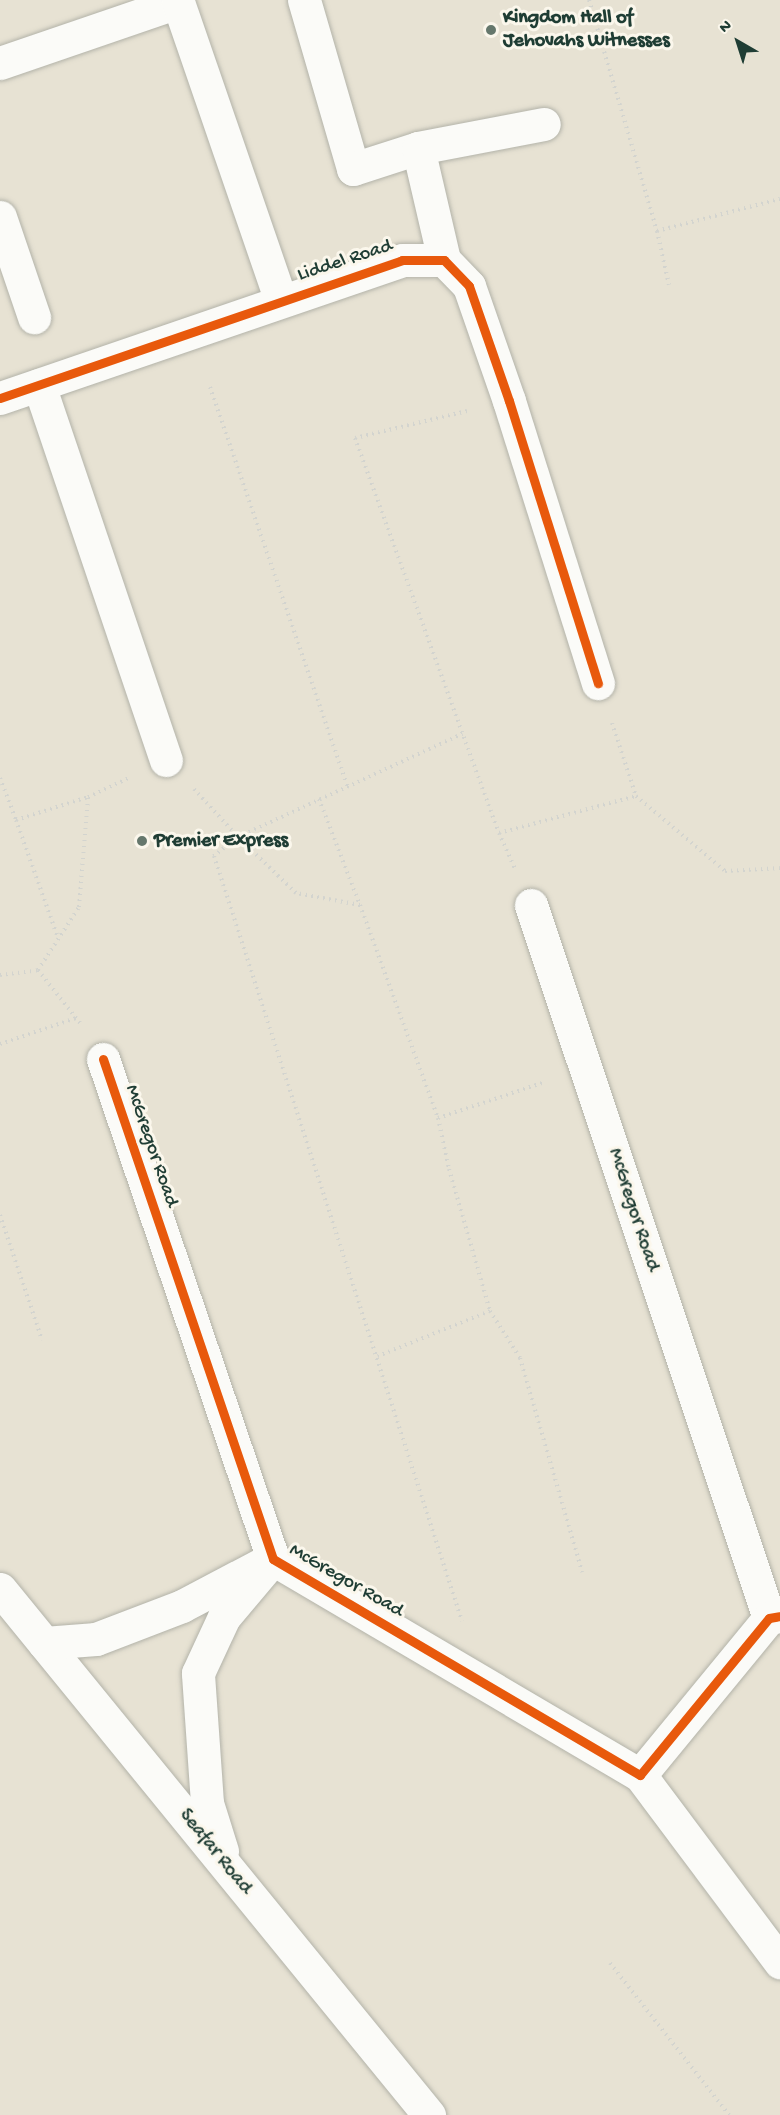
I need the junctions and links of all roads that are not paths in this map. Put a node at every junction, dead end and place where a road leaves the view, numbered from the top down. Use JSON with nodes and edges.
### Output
{"nodes":[{"id":1,"x":304,"y":0,"type":"edge"},
{"id":2,"x":0,"y":63,"type":"edge"},
{"id":3,"x":544,"y":124,"type":"dead end"},
{"id":4,"x":418,"y":148,"type":"junction"},
{"id":5,"x":0,"y":217,"type":"edge"},
{"id":6,"x":444,"y":260,"type":"junction"},
{"id":7,"x":281,"y":301,"type":"junction"},
{"id":8,"x":34,"y":317,"type":"dead end"},
{"id":9,"x":39,"y":384,"type":"junction"},
{"id":10,"x":0,"y":398,"type":"edge"},
{"id":11,"x":598,"y":684,"type":"road end"},
{"id":12,"x":166,"y":760,"type":"road end"},
{"id":13,"x":531,"y":905,"type":"road end"},
{"id":14,"x":103,"y":1059,"type":"road end"},
{"id":15,"x":273,"y":1559,"type":"junction"},
{"id":16,"x":0,"y":1589,"type":"edge"},
{"id":17,"x":775,"y":1617,"type":"edge"},
{"id":18,"x":44,"y":1643,"type":"junction"},
{"id":19,"x":640,"y":1775,"type":"junction"},
{"id":20,"x":227,"y":1867,"type":"junction"},
{"id":21,"x":780,"y":1962,"type":"edge"},
{"id":22,"x":429,"y":2115,"type":"edge"}],
"edges":[{"from":1,"to":4,"type":"street"},
{"from":2,"to":7,"type":"street","name":"Liddel Road"},
{"from":3,"to":4,"type":"street"},
{"from":4,"to":6,"type":"street"},
{"from":5,"to":8,"type":"street"},
{"from":6,"to":7,"type":"street","name":"Liddel Road"},
{"from":6,"to":11,"type":"street"},
{"from":7,"to":9,"type":"street","name":"Liddel Road"},
{"from":9,"to":10,"type":"street","name":"Liddel Road"},
{"from":9,"to":12,"type":"street"},
{"from":13,"to":17,"type":"street","name":"McGregor Road"},
{"from":14,"to":15,"type":"street","name":"McGregor Road"},
{"from":15,"to":18,"type":"street","name":"McGregor Road"},
{"from":15,"to":19,"type":"street","name":"McGregor Road"},
{"from":15,"to":20,"type":"street"},
{"from":16,"to":18,"type":"street","name":"Seafar Road"},
{"from":17,"to":19,"type":"street","name":"McGregor Road"},
{"from":18,"to":20,"type":"street","name":"Seafar Road"},
{"from":19,"to":21,"type":"street","name":"McGregor Road"},
{"from":20,"to":22,"type":"street","name":"Seafar Road"}]}
